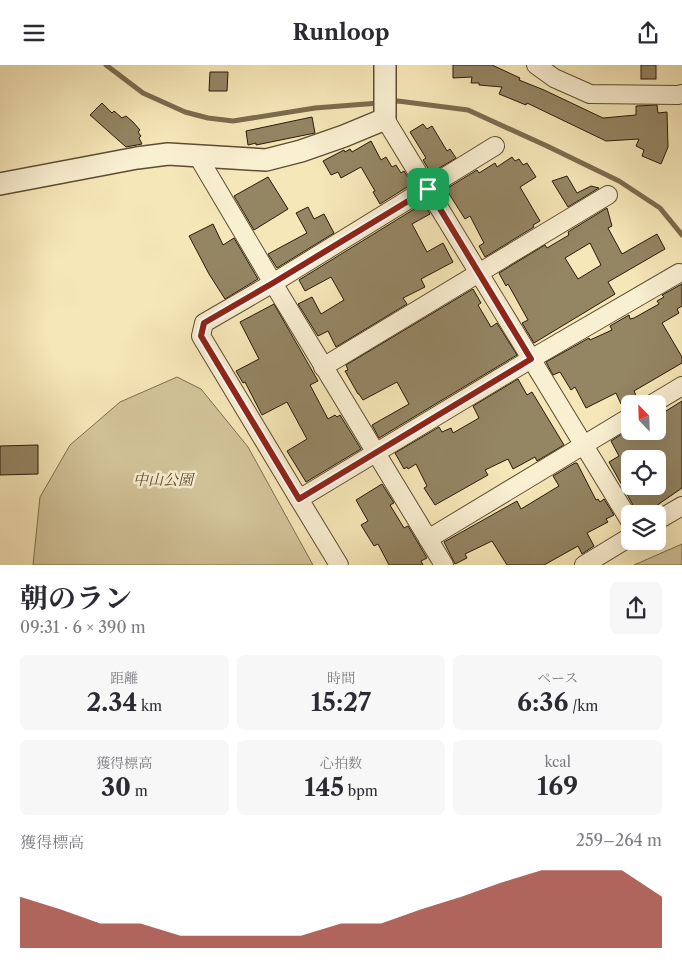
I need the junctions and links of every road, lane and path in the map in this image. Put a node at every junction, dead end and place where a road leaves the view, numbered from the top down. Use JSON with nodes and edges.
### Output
{"nodes":[{"id":1,"x":385,"y":65,"type":"edge"},
{"id":2,"x":536,"y":65,"type":"edge"},
{"id":3,"x":682,"y":94,"type":"edge"},
{"id":4,"x":385,"y":107,"type":"junction"},
{"id":5,"x":495,"y":146,"type":"dead end"},
{"id":6,"x":197,"y":155,"type":"junction"},
{"id":7,"x":0,"y":184,"type":"edge"},
{"id":8,"x":428,"y":189,"type":"junction"},
{"id":9,"x":608,"y":195,"type":"dead end"},
{"id":10,"x":678,"y":273,"type":"dead end"},
{"id":11,"x":479,"y":274,"type":"junction"},
{"id":12,"x":273,"y":283,"type":"junction"},
{"id":13,"x":531,"y":359,"type":"junction"},
{"id":14,"x":324,"y":367,"type":"junction"},
{"id":15,"x":682,"y":386,"type":"edge"},
{"id":16,"x":666,"y":396,"type":"edge"},
{"id":17,"x":621,"y":422,"type":"edge"},
{"id":18,"x":583,"y":444,"type":"junction"},
{"id":19,"x":376,"y":453,"type":"junction"},
{"id":20,"x":299,"y":499,"type":"junction"},
{"id":21,"x":621,"y":506,"type":"edge"},
{"id":22,"x":682,"y":506,"type":"edge"},
{"id":23,"x":666,"y":515,"type":"edge"},
{"id":24,"x":428,"y":539,"type":"junction"},
{"id":25,"x":621,"y":542,"type":"edge"},
{"id":26,"x":339,"y":565,"type":"edge"},
{"id":27,"x":444,"y":565,"type":"edge"},
{"id":28,"x":584,"y":565,"type":"edge"}],
"edges":[{"from":1,"to":4,"type":"street"},
{"from":2,"to":3,"type":"street"},
{"from":4,"to":6,"type":"street"},
{"from":4,"to":8,"type":"street"},
{"from":5,"to":8,"type":"street"},
{"from":6,"to":7,"type":"street"},
{"from":6,"to":12,"type":"street"},
{"from":8,"to":11,"type":"street"},
{"from":8,"to":12,"type":"street"},
{"from":9,"to":11,"type":"street"},
{"from":10,"to":13,"type":"street"},
{"from":11,"to":13,"type":"street"},
{"from":11,"to":14,"type":"street"},
{"from":12,"to":14,"type":"street"},
{"from":12,"to":20,"type":"street"},
{"from":13,"to":18,"type":"street"},
{"from":13,"to":19,"type":"street"},
{"from":14,"to":19,"type":"street"},
{"from":15,"to":16,"type":"street"},
{"from":17,"to":18,"type":"street"},
{"from":18,"to":21,"type":"street"},
{"from":18,"to":24,"type":"street"},
{"from":19,"to":20,"type":"street"},
{"from":19,"to":24,"type":"street"},
{"from":20,"to":26,"type":"street"},
{"from":22,"to":23,"type":"street"},
{"from":24,"to":27,"type":"street"},
{"from":25,"to":28,"type":"street"}]}
